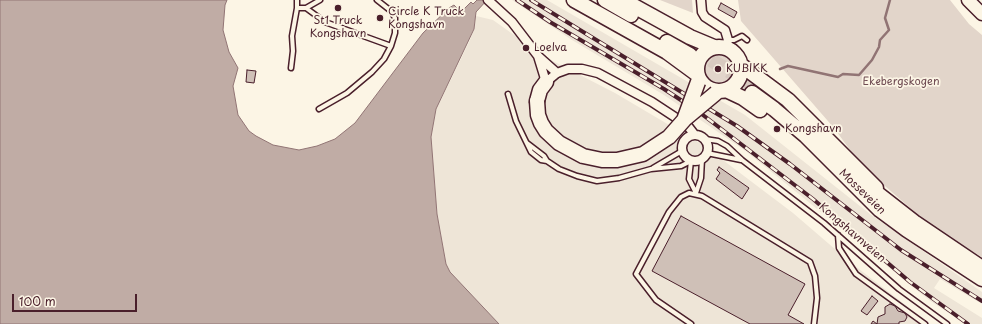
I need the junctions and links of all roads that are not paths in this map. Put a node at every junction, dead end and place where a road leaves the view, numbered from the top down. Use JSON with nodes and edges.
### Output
{"nodes":[{"id":1,"x":297,"y":0,"type":"edge"},
{"id":2,"x":320,"y":0,"type":"edge"},
{"id":3,"x":377,"y":0,"type":"edge"},
{"id":4,"x":488,"y":0,"type":"edge"},
{"id":5,"x":574,"y":0,"type":"edge"},
{"id":6,"x":592,"y":0,"type":"edge"},
{"id":7,"x":605,"y":0,"type":"edge"},
{"id":8,"x":623,"y":0,"type":"edge"},
{"id":9,"x":701,"y":0,"type":"edge"},
{"id":10,"x":968,"y":0,"type":"edge"},
{"id":11,"x":297,"y":8,"type":"junction"},
{"id":12,"x":306,"y":8,"type":"junction"},
{"id":13,"x":982,"y":14,"type":"edge"},
{"id":14,"x":747,"y":40,"type":"dead end"},
{"id":15,"x":722,"y":45,"type":"junction"},
{"id":16,"x":391,"y":46,"type":"junction"},
{"id":17,"x":538,"y":56,"type":"junction"},
{"id":18,"x":741,"y":65,"type":"junction"},
{"id":19,"x":291,"y":68,"type":"dead end"},
{"id":20,"x":551,"y":77,"type":"junction"},
{"id":21,"x":698,"y":78,"type":"junction"},
{"id":22,"x":753,"y":90,"type":"tunnel mouth"},
{"id":23,"x":720,"y":91,"type":"junction"},
{"id":24,"x":508,"y":94,"type":"dead end"},
{"id":25,"x":320,"y":109,"type":"dead end"},
{"id":26,"x":669,"y":114,"type":"junction"},
{"id":27,"x":684,"y":120,"type":"junction"},
{"id":28,"x":694,"y":134,"type":"junction"},
{"id":29,"x":705,"y":139,"type":"junction"},
{"id":30,"x":684,"y":140,"type":"junction"},
{"id":31,"x":682,"y":151,"type":"junction"},
{"id":32,"x":705,"y":156,"type":"junction"},
{"id":33,"x":742,"y":160,"type":"junction"},
{"id":34,"x":691,"y":161,"type":"junction"},
{"id":35,"x":651,"y":169,"type":"junction"},
{"id":36,"x":696,"y":194,"type":"junction"},
{"id":37,"x":883,"y":205,"type":"junction"},
{"id":38,"x":838,"y":235,"type":"junction"},
{"id":39,"x":982,"y":268,"type":"edge"},
{"id":40,"x":982,"y":279,"type":"edge"},
{"id":41,"x":691,"y":324,"type":"edge"},
{"id":42,"x":814,"y":324,"type":"edge"},
{"id":43,"x":925,"y":324,"type":"edge"},
{"id":44,"x":947,"y":324,"type":"edge"}],
"edges":[{"from":1,"to":11,"type":"lane"},
{"from":2,"to":12,"type":"lane"},
{"from":3,"to":16,"type":"lane"},
{"from":4,"to":17,"type":"street"},
{"from":5,"to":21,"type":"highway"},
{"from":6,"to":7,"type":"highway"},
{"from":8,"to":15,"type":"highway"},
{"from":9,"to":15,"type":"street"},
{"from":10,"to":13,"type":"main road"},
{"from":11,"to":12,"type":"lane"},
{"from":11,"to":19,"type":"lane"},
{"from":12,"to":16,"type":"lane"},
{"from":14,"to":15,"type":"lane"},
{"from":15,"to":18,"type":"highway"},
{"from":15,"to":21,"type":"highway"},
{"from":16,"to":25,"type":"lane"},
{"from":17,"to":20,"type":"street"},
{"from":17,"to":20,"type":"street"},
{"from":18,"to":23,"type":"highway"},
{"from":18,"to":37,"type":"highway"},
{"from":20,"to":26,"type":"street"},
{"from":20,"to":27,"type":"highway","bridge":true},
{"from":21,"to":23,"type":"highway"},
{"from":21,"to":27,"type":"highway","bridge":true},
{"from":22,"to":37,"type":"highway","name":"Mosseveien"},
{"from":23,"to":27,"type":"highway","bridge":true},
{"from":23,"to":37,"type":"highway"},
{"from":24,"to":35,"type":"lane"},
{"from":26,"to":28,"type":"street"},
{"from":26,"to":30,"type":"street"},
{"from":28,"to":29,"type":"street"},
{"from":28,"to":30,"type":"street"},
{"from":29,"to":32,"type":"street"},
{"from":29,"to":33,"type":"lane","name":"Kongshavnveien"},
{"from":30,"to":31,"type":"street"},
{"from":31,"to":34,"type":"street"},
{"from":31,"to":35,"type":"lane"},
{"from":32,"to":33,"type":"lane","name":"Kongshavnveien"},
{"from":32,"to":34,"type":"street"},
{"from":32,"to":36,"type":"lane"},
{"from":33,"to":38,"type":"lane","name":"Kongshavnveien"},
{"from":34,"to":35,"type":"lane"},
{"from":34,"to":36,"type":"lane"},
{"from":36,"to":41,"type":"lane"},
{"from":36,"to":42,"type":"lane"},
{"from":37,"to":39,"type":"highway","name":"Mosseveien"},
{"from":37,"to":40,"type":"highway","name":"Mosseveien"},
{"from":38,"to":43,"type":"lane"},
{"from":38,"to":44,"type":"lane","name":"Kongshavnveien"}]}
